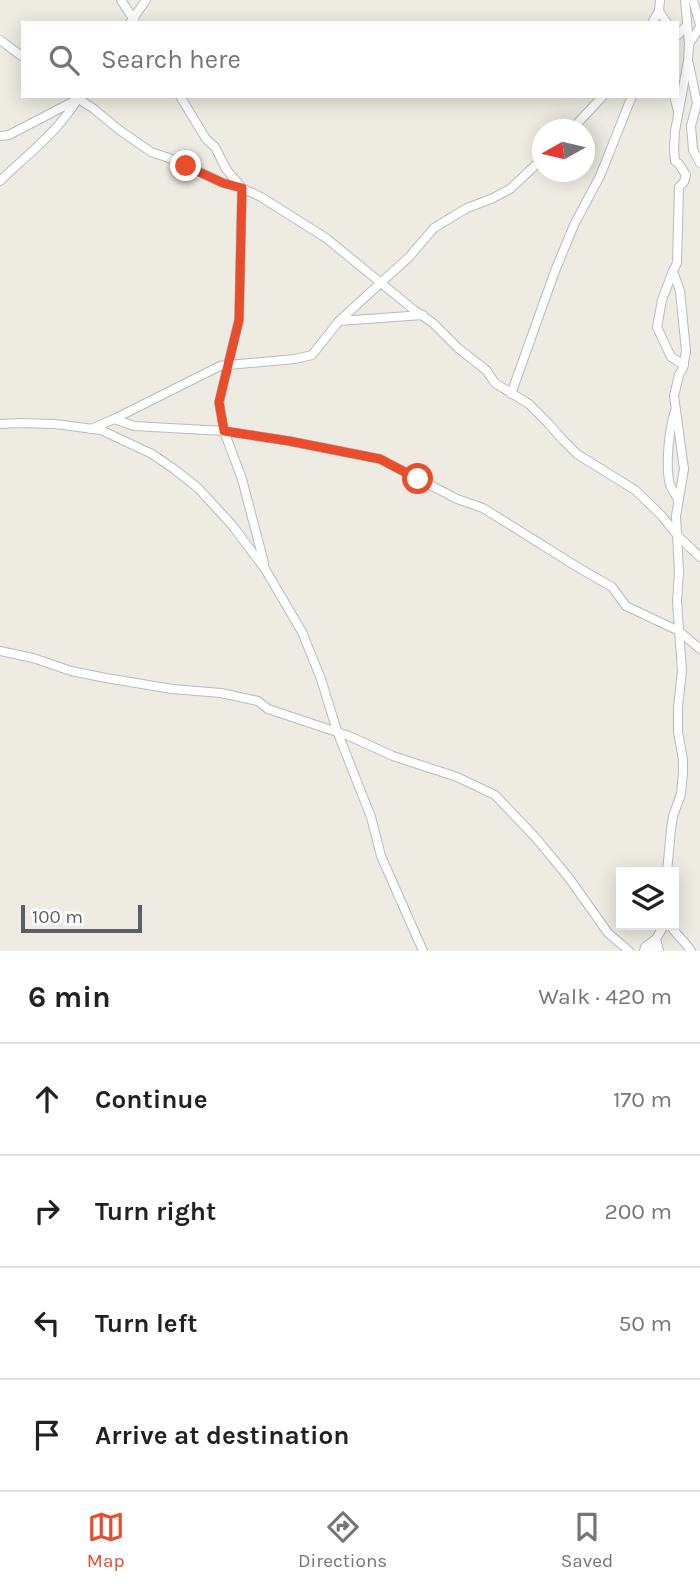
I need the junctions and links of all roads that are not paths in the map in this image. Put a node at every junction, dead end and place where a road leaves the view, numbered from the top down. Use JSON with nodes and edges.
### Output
{"nodes":[{"id":1,"x":121,"y":0,"type":"edge"},
{"id":2,"x":146,"y":0,"type":"edge"},
{"id":3,"x":662,"y":0,"type":"edge"},
{"id":4,"x":685,"y":0,"type":"edge"},
{"id":5,"x":693,"y":0,"type":"edge"},
{"id":6,"x":659,"y":11,"type":"junction"},
{"id":7,"x":133,"y":21,"type":"edge"},
{"id":8,"x":655,"y":21,"type":"edge"},
{"id":9,"x":666,"y":21,"type":"edge"},
{"id":10,"x":687,"y":26,"type":"junction"},
{"id":11,"x":700,"y":26,"type":"edge"},
{"id":12,"x":679,"y":34,"type":"edge"},
{"id":13,"x":0,"y":40,"type":"edge"},
{"id":14,"x":689,"y":44,"type":"junction"},
{"id":15,"x":21,"y":56,"type":"edge"},
{"id":16,"x":688,"y":61,"type":"junction"},
{"id":17,"x":75,"y":98,"type":"edge"},
{"id":18,"x":76,"y":98,"type":"edge"},
{"id":19,"x":78,"y":98,"type":"edge"},
{"id":20,"x":181,"y":98,"type":"edge"},
{"id":21,"x":601,"y":98,"type":"edge"},
{"id":22,"x":631,"y":98,"type":"edge"},
{"id":23,"x":674,"y":98,"type":"edge"},
{"id":24,"x":699,"y":104,"type":"edge"},
{"id":25,"x":678,"y":114,"type":"junction"},
{"id":26,"x":581,"y":119,"type":"edge"},
{"id":27,"x":0,"y":136,"type":"edge"},
{"id":28,"x":700,"y":163,"type":"edge"},
{"id":29,"x":532,"y":168,"type":"edge"},
{"id":30,"x":0,"y":181,"type":"edge"},
{"id":31,"x":242,"y":188,"type":"junction"},
{"id":32,"x":673,"y":271,"type":"junction"},
{"id":33,"x":381,"y":282,"type":"junction"},
{"id":34,"x":423,"y":315,"type":"junction"},
{"id":35,"x":339,"y":321,"type":"junction"},
{"id":36,"x":228,"y":365,"type":"junction"},
{"id":37,"x":684,"y":365,"type":"junction"},
{"id":38,"x":511,"y":394,"type":"junction"},
{"id":39,"x":677,"y":408,"type":"junction"},
{"id":40,"x":0,"y":418,"type":"edge"},
{"id":41,"x":114,"y":419,"type":"junction"},
{"id":42,"x":5,"y":424,"type":"edge"},
{"id":43,"x":90,"y":429,"type":"junction"},
{"id":44,"x":224,"y":431,"type":"junction"},
{"id":45,"x":678,"y":500,"type":"junction"},
{"id":46,"x":678,"y":536,"type":"junction"},
{"id":47,"x":700,"y":557,"type":"edge"},
{"id":48,"x":265,"y":569,"type":"junction"},
{"id":49,"x":680,"y":631,"type":"junction"},
{"id":50,"x":700,"y":649,"type":"edge"},
{"id":51,"x":0,"y":651,"type":"edge"},
{"id":52,"x":337,"y":731,"type":"junction"},
{"id":53,"x":668,"y":867,"type":"edge"},
{"id":54,"x":661,"y":930,"type":"edge"},
{"id":55,"x":673,"y":930,"type":"edge"},
{"id":56,"x":656,"y":939,"type":"junction"},
{"id":57,"x":423,"y":951,"type":"edge"},
{"id":58,"x":629,"y":951,"type":"edge"},
{"id":59,"x":644,"y":951,"type":"edge"},
{"id":60,"x":651,"y":951,"type":"edge"},
{"id":61,"x":659,"y":951,"type":"edge"},
{"id":62,"x":691,"y":951,"type":"edge"}],
"edges":[{"from":1,"to":7,"type":"street"},
{"from":2,"to":7,"type":"street"},
{"from":3,"to":6,"type":"street"},
{"from":4,"to":10,"type":"street"},
{"from":5,"to":11,"type":"street"},
{"from":6,"to":8,"type":"street"},
{"from":6,"to":9,"type":"street"},
{"from":10,"to":12,"type":"street"},
{"from":10,"to":14,"type":"street"},
{"from":11,"to":14,"type":"street"},
{"from":13,"to":15,"type":"street"},
{"from":14,"to":16,"type":"street"},
{"from":16,"to":24,"type":"street"},
{"from":16,"to":25,"type":"street"},
{"from":17,"to":27,"type":"street"},
{"from":18,"to":30,"type":"street"},
{"from":19,"to":31,"type":"street"},
{"from":20,"to":31,"type":"street"},
{"from":21,"to":26,"type":"street"},
{"from":22,"to":38,"type":"street"},
{"from":23,"to":25,"type":"street"},
{"from":24,"to":28,"type":"street"},
{"from":25,"to":32,"type":"street"},
{"from":29,"to":33,"type":"street"},
{"from":31,"to":33,"type":"street"},
{"from":31,"to":36,"type":"street"},
{"from":32,"to":37,"type":"street"},
{"from":32,"to":37,"type":"street"},
{"from":33,"to":34,"type":"street"},
{"from":33,"to":35,"type":"street"},
{"from":34,"to":35,"type":"street"},
{"from":34,"to":38,"type":"street"},
{"from":35,"to":36,"type":"street"},
{"from":36,"to":41,"type":"street"},
{"from":36,"to":44,"type":"street"},
{"from":37,"to":39,"type":"street"},
{"from":38,"to":46,"type":"street"},
{"from":39,"to":45,"type":"street"},
{"from":39,"to":45,"type":"street"},
{"from":40,"to":42,"type":"street"},
{"from":41,"to":43,"type":"street"},
{"from":41,"to":44,"type":"street"},
{"from":42,"to":43,"type":"street"},
{"from":43,"to":48,"type":"street"},
{"from":44,"to":48,"type":"street"},
{"from":44,"to":49,"type":"street"},
{"from":45,"to":46,"type":"street"},
{"from":46,"to":47,"type":"street"},
{"from":46,"to":49,"type":"street"},
{"from":48,"to":52,"type":"street"},
{"from":49,"to":50,"type":"street"},
{"from":49,"to":53,"type":"street"},
{"from":51,"to":52,"type":"street"},
{"from":52,"to":57,"type":"street"},
{"from":52,"to":58,"type":"street"},
{"from":54,"to":56,"type":"street"},
{"from":55,"to":62,"type":"street"},
{"from":56,"to":59,"type":"street"},
{"from":56,"to":60,"type":"street"},
{"from":56,"to":61,"type":"street"}]}
